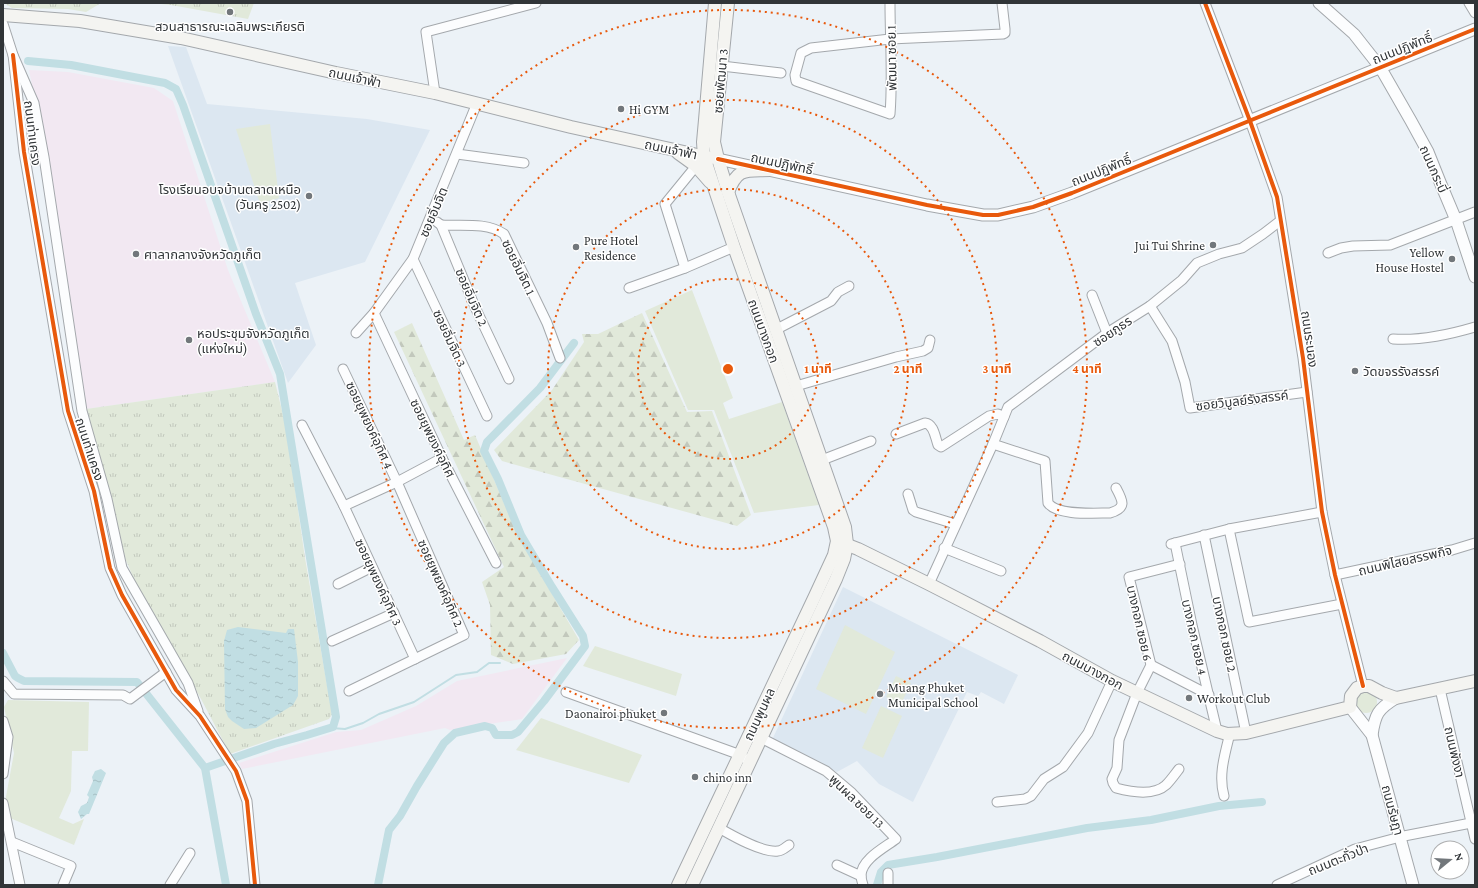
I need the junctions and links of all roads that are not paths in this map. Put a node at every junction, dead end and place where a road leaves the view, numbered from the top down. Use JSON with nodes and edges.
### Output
{"nodes":[{"id":1,"x":536,"y":3,"type":"edge"},
{"id":2,"x":715,"y":3,"type":"edge"},
{"id":3,"x":728,"y":3,"type":"edge"},
{"id":4,"x":890,"y":3,"type":"edge"},
{"id":5,"x":1002,"y":3,"type":"edge"},
{"id":6,"x":1205,"y":3,"type":"edge"},
{"id":7,"x":1319,"y":3,"type":"edge"},
{"id":8,"x":1469,"y":3,"type":"edge"},
{"id":9,"x":1475,"y":13,"type":"edge"},
{"id":10,"x":3,"y":15,"type":"edge"},
{"id":11,"x":3,"y":24,"type":"edge"},
{"id":12,"x":1475,"y":29,"type":"edge"},
{"id":13,"x":890,"y":39,"type":"junction"},
{"id":14,"x":13,"y":55,"type":"junction"},
{"id":15,"x":722,"y":66,"type":"junction"},
{"id":16,"x":1380,"y":67,"type":"junction"},
{"id":17,"x":781,"y":73,"type":"dead end"},
{"id":18,"x":435,"y":93,"type":"junction"},
{"id":19,"x":477,"y":103,"type":"junction"},
{"id":20,"x":1250,"y":121,"type":"junction"},
{"id":21,"x":674,"y":149,"type":"junction"},
{"id":22,"x":457,"y":154,"type":"junction"},
{"id":23,"x":704,"y":156,"type":"junction"},
{"id":24,"x":718,"y":159,"type":"junction"},
{"id":25,"x":524,"y":163,"type":"dead end"},
{"id":26,"x":696,"y":166,"type":"junction"},
{"id":27,"x":770,"y":170,"type":"junction"},
{"id":28,"x":715,"y":188,"type":"junction"},
{"id":29,"x":728,"y":192,"type":"junction"},
{"id":30,"x":1475,"y":212,"type":"edge"},
{"id":31,"x":430,"y":218,"type":"junction"},
{"id":32,"x":1456,"y":220,"type":"junction"},
{"id":33,"x":1280,"y":221,"type":"junction"},
{"id":34,"x":441,"y":225,"type":"junction"},
{"id":35,"x":734,"y":247,"type":"junction"},
{"id":36,"x":1328,"y":253,"type":"dead end"},
{"id":37,"x":413,"y":259,"type":"junction"},
{"id":38,"x":686,"y":268,"type":"junction"},
{"id":39,"x":1475,"y":277,"type":"edge"},
{"id":40,"x":848,"y":286,"type":"dead end"},
{"id":41,"x":629,"y":288,"type":"dead end"},
{"id":42,"x":1092,"y":295,"type":"dead end"},
{"id":43,"x":1150,"y":306,"type":"junction"},
{"id":44,"x":374,"y":313,"type":"junction"},
{"id":45,"x":1475,"y":327,"type":"edge"},
{"id":46,"x":777,"y":330,"type":"junction"},
{"id":47,"x":356,"y":333,"type":"dead end"},
{"id":48,"x":1107,"y":333,"type":"junction"},
{"id":49,"x":1393,"y":339,"type":"dead end"},
{"id":50,"x":930,"y":340,"type":"dead end"},
{"id":51,"x":560,"y":358,"type":"dead end"},
{"id":52,"x":343,"y":369,"type":"dead end"},
{"id":53,"x":509,"y":379,"type":"dead end"},
{"id":54,"x":796,"y":386,"type":"junction"},
{"id":55,"x":1307,"y":392,"type":"junction"},
{"id":56,"x":487,"y":416,"type":"dead end"},
{"id":57,"x":1004,"y":417,"type":"junction"},
{"id":58,"x":302,"y":425,"type":"dead end"},
{"id":59,"x":896,"y":434,"type":"dead end"},
{"id":60,"x":871,"y":441,"type":"dead end"},
{"id":61,"x":992,"y":444,"type":"junction"},
{"id":62,"x":93,"y":449,"type":"junction"},
{"id":63,"x":81,"y":452,"type":"junction"},
{"id":64,"x":442,"y":458,"type":"junction"},
{"id":65,"x":822,"y":460,"type":"junction"},
{"id":66,"x":397,"y":482,"type":"junction"},
{"id":67,"x":1116,"y":488,"type":"dead end"},
{"id":68,"x":908,"y":494,"type":"dead end"},
{"id":69,"x":344,"y":506,"type":"junction"},
{"id":70,"x":1322,"y":512,"type":"junction"},
{"id":71,"x":955,"y":524,"type":"junction"},
{"id":72,"x":1229,"y":529,"type":"junction"},
{"id":73,"x":1204,"y":535,"type":"junction"},
{"id":74,"x":842,"y":542,"type":"junction"},
{"id":75,"x":1475,"y":543,"type":"edge"},
{"id":76,"x":944,"y":548,"type":"junction"},
{"id":77,"x":496,"y":563,"type":"dead end"},
{"id":78,"x":1180,"y":564,"type":"junction"},
{"id":79,"x":372,"y":567,"type":"junction"},
{"id":80,"x":1001,"y":571,"type":"dead end"},
{"id":81,"x":1336,"y":575,"type":"junction"},
{"id":82,"x":338,"y":584,"type":"dead end"},
{"id":83,"x":928,"y":584,"type":"junction"},
{"id":84,"x":1342,"y":604,"type":"junction"},
{"id":85,"x":394,"y":613,"type":"junction"},
{"id":86,"x":332,"y":641,"type":"dead end"},
{"id":87,"x":415,"y":659,"type":"junction"},
{"id":88,"x":1151,"y":665,"type":"junction"},
{"id":89,"x":166,"y":672,"type":"junction"},
{"id":90,"x":3,"y":681,"type":"edge"},
{"id":91,"x":1112,"y":681,"type":"junction"},
{"id":92,"x":1475,"y":681,"type":"edge"},
{"id":93,"x":1362,"y":686,"type":"junction"},
{"id":94,"x":1440,"y":689,"type":"junction"},
{"id":95,"x":349,"y":691,"type":"dead end"},
{"id":96,"x":566,"y":692,"type":"dead end"},
{"id":97,"x":1137,"y":693,"type":"junction"},
{"id":98,"x":1209,"y":695,"type":"junction"},
{"id":99,"x":1396,"y":698,"type":"junction"},
{"id":100,"x":1350,"y":707,"type":"junction"},
{"id":101,"x":200,"y":716,"type":"junction"},
{"id":102,"x":3,"y":721,"type":"edge"},
{"id":103,"x":1216,"y":731,"type":"junction"},
{"id":104,"x":1246,"y":733,"type":"junction"},
{"id":105,"x":1230,"y":734,"type":"junction"},
{"id":106,"x":1372,"y":735,"type":"junction"},
{"id":107,"x":761,"y":738,"type":"junction"},
{"id":108,"x":745,"y":758,"type":"junction"},
{"id":109,"x":1179,"y":769,"type":"dead end"},
{"id":110,"x":3,"y":774,"type":"edge"},
{"id":111,"x":1224,"y":796,"type":"dead end"},
{"id":112,"x":997,"y":802,"type":"dead end"},
{"id":113,"x":3,"y":803,"type":"edge"},
{"id":114,"x":1471,"y":823,"type":"junction"},
{"id":115,"x":719,"y":828,"type":"junction"},
{"id":116,"x":1400,"y":837,"type":"junction"},
{"id":117,"x":1475,"y":839,"type":"edge"},
{"id":118,"x":12,"y":842,"type":"junction"},
{"id":119,"x":789,"y":845,"type":"dead end"},
{"id":120,"x":190,"y":853,"type":"dead end"},
{"id":121,"x":837,"y":865,"type":"dead end"},
{"id":122,"x":888,"y":873,"type":"dead end"},
{"id":123,"x":862,"y":880,"type":"edge"},
{"id":124,"x":20,"y":885,"type":"edge"},
{"id":125,"x":63,"y":885,"type":"edge"},
{"id":126,"x":170,"y":885,"type":"edge"},
{"id":127,"x":255,"y":885,"type":"edge"},
{"id":128,"x":678,"y":885,"type":"edge"},
{"id":129,"x":692,"y":885,"type":"edge"},
{"id":130,"x":888,"y":885,"type":"edge"},
{"id":131,"x":1277,"y":885,"type":"edge"},
{"id":132,"x":1413,"y":885,"type":"edge"}],
"edges":[{"from":1,"to":18,"type":"street"},
{"from":2,"to":23,"type":"main road","name":"ซอยพัฒนา 3"},
{"from":3,"to":15,"type":"main road","name":"ซอยพัฒนา 3"},
{"from":4,"to":13,"type":"street","name":"พัฒนา ซอย 1"},
{"from":5,"to":13,"type":"street"},
{"from":6,"to":20,"type":"street","name":"ถนนระนอง"},
{"from":7,"to":16,"type":"street","name":"ถนนกระบี่"},
{"from":8,"to":9,"type":"street"},
{"from":10,"to":18,"type":"main road","name":"ถนนเจ้าฟ้า"},
{"from":11,"to":14,"type":"street","name":"ถนนท่าแครง"},
{"from":12,"to":16,"type":"street","name":"ถนนปฏิพัทธิ์"},
{"from":13,"to":13,"type":"street","name":"พัฒนา ซอย 1"},
{"from":14,"to":62,"type":"street","name":"ถนนท่าแครง"},
{"from":14,"to":63,"type":"street","name":"ถนนท่าแครง"},
{"from":15,"to":17,"type":"street"},
{"from":15,"to":24,"type":"main road","name":"ซอยพัฒนา 3"},
{"from":16,"to":20,"type":"street","name":"ถนนปฏิพัทธิ์"},
{"from":16,"to":32,"type":"street","name":"ถนนกระบี่"},
{"from":18,"to":19,"type":"main road","name":"ถนนเจ้าฟ้า"},
{"from":19,"to":21,"type":"main road","name":"ถนนเจ้าฟ้า"},
{"from":19,"to":22,"type":"street","name":"ซอยอิ่มจิต"},
{"from":20,"to":27,"type":"street","name":"ถนนปฏิพัทธิ์"},
{"from":20,"to":33,"type":"street","name":"ถนนระนอง"},
{"from":21,"to":23,"type":"main road","name":"ถนนเจ้าฟ้า"},
{"from":21,"to":26,"type":"main road"},
{"from":22,"to":25,"type":"street"},
{"from":22,"to":31,"type":"street","name":"ซอยอิ่มจิต"},
{"from":23,"to":24,"type":"main road","name":"ถนนเจ้าฟ้า"},
{"from":23,"to":28,"type":"main road","name":"ถนนบางกอก"},
{"from":24,"to":27,"type":"street","name":"ถนนปฏิพัทธิ์"},
{"from":24,"to":29,"type":"main road","name":"ถนนบางกอก"},
{"from":26,"to":28,"type":"main road"},
{"from":26,"to":38,"type":"street"},
{"from":27,"to":29,"type":"main road"},
{"from":28,"to":35,"type":"main road","name":"ถนนบางกอก"},
{"from":29,"to":46,"type":"main road","name":"ถนนบางกอก"},
{"from":30,"to":32,"type":"street"},
{"from":31,"to":34,"type":"street"},
{"from":31,"to":37,"type":"street","name":"ซอยอิ่มจิต"},
{"from":32,"to":36,"type":"street"},
{"from":32,"to":39,"type":"street","name":"ถนนกระบี่"},
{"from":33,"to":43,"type":"street","name":"ซอยภูธร"},
{"from":33,"to":55,"type":"street","name":"ถนนระนอง"},
{"from":34,"to":51,"type":"street","name":"ซอยอิ่มจิต 1"},
{"from":34,"to":53,"type":"street","name":"ซอยอิ่มจิต 2"},
{"from":35,"to":38,"type":"street"},
{"from":35,"to":74,"type":"main road","name":"ถนนบางกอก"},
{"from":37,"to":44,"type":"street","name":"ซอยอิ่มจิต"},
{"from":37,"to":56,"type":"street","name":"ซอยอิ่มจิต 3"},
{"from":38,"to":41,"type":"street"},
{"from":40,"to":46,"type":"street"},
{"from":42,"to":48,"type":"street"},
{"from":43,"to":48,"type":"street","name":"ซอยภูธร"},
{"from":43,"to":55,"type":"street","name":"ซอยวิบูลย์รังสรรค์"},
{"from":44,"to":47,"type":"street","name":"ซอยอิ่มจิต"},
{"from":44,"to":64,"type":"street","name":"ซอยยุพยงค์อุทิศ"},
{"from":45,"to":49,"type":"street"},
{"from":46,"to":54,"type":"main road","name":"ถนนบางกอก"},
{"from":48,"to":57,"type":"street","name":"ซอยภูธร"},
{"from":50,"to":54,"type":"street"},
{"from":52,"to":66,"type":"street","name":"ซอยยุพยงค์อุทิศ 4"},
{"from":54,"to":65,"type":"main road","name":"ถนนบางกอก"},
{"from":55,"to":70,"type":"street","name":"ถนนระนอง"},
{"from":57,"to":59,"type":"street"},
{"from":57,"to":61,"type":"street","name":"ซอยภูธร"},
{"from":58,"to":69,"type":"street","name":"ซอยยุพยงค์อุทิศ 3"},
{"from":60,"to":65,"type":"street"},
{"from":61,"to":67,"type":"street"},
{"from":61,"to":71,"type":"street","name":"ซอยภูธร"},
{"from":62,"to":63,"type":"street"},
{"from":62,"to":101,"type":"street","name":"ถนนท่าแครง"},
{"from":63,"to":89,"type":"street","name":"ถนนท่าแครง"},
{"from":64,"to":66,"type":"street"},
{"from":64,"to":77,"type":"street","name":"ซอยยุพยงค์อุทิศ"},
{"from":65,"to":74,"type":"main road","name":"ถนนบางกอก"},
{"from":66,"to":69,"type":"street"},
{"from":66,"to":87,"type":"street","name":"ซอยยุพยงค์อุทิศ 2"},
{"from":68,"to":71,"type":"street"},
{"from":69,"to":79,"type":"street","name":"ซอยยุพยงค์อุทิศ 3"},
{"from":70,"to":72,"type":"street"},
{"from":70,"to":81,"type":"street","name":"ถนนระนอง"},
{"from":71,"to":76,"type":"street","name":"ซอยภูธร"},
{"from":72,"to":73,"type":"street"},
{"from":72,"to":84,"type":"street"},
{"from":73,"to":78,"type":"street","name":"บางกอก ซอย 4"},
{"from":73,"to":104,"type":"street","name":"บางกอก ซอย 2"},
{"from":74,"to":83,"type":"main road","name":"ถนนบางกอก"},
{"from":74,"to":107,"type":"main road","name":"ถนนพูนผล"},
{"from":74,"to":108,"type":"main road","name":"ถนนพูนผล"},
{"from":75,"to":81,"type":"street","name":"ถนนพิไสยสรรพกิจ"},
{"from":76,"to":80,"type":"street"},
{"from":76,"to":83,"type":"street","name":"ซอยภูธร"},
{"from":78,"to":88,"type":"street","name":"บางกอก ซอย 6"},
{"from":78,"to":98,"type":"street","name":"บางกอก ซอย 4"},
{"from":79,"to":82,"type":"street"},
{"from":79,"to":85,"type":"street","name":"ซอยยุพยงค์อุทิศ 3"},
{"from":81,"to":84,"type":"street","name":"ถนนระนอง"},
{"from":83,"to":91,"type":"main road","name":"ถนนบางกอก"},
{"from":84,"to":93,"type":"street","name":"ถนนระนอง"},
{"from":85,"to":86,"type":"street"},
{"from":85,"to":87,"type":"street","name":"ซอยยุพยงค์อุทิศ 3"},
{"from":87,"to":95,"type":"street"},
{"from":88,"to":97,"type":"street","name":"บางกอก ซอย 6"},
{"from":88,"to":98,"type":"street"},
{"from":89,"to":90,"type":"street"},
{"from":89,"to":101,"type":"street","name":"ถนนท่าแครง"},
{"from":91,"to":97,"type":"main road","name":"ถนนบางกอก"},
{"from":91,"to":112,"type":"street"},
{"from":92,"to":94,"type":"main road"},
{"from":93,"to":99,"type":"main road"},
{"from":93,"to":100,"type":"main road"},
{"from":94,"to":99,"type":"main road"},
{"from":94,"to":114,"type":"street","name":"ถนนพังงา"},
{"from":96,"to":108,"type":"street"},
{"from":97,"to":103,"type":"main road","name":"ถนนบางกอก"},
{"from":97,"to":109,"type":"street","name":"บางกอก ซอย 6"},
{"from":98,"to":103,"type":"street","name":"บางกอก ซอย 4"},
{"from":99,"to":106,"type":"street"},
{"from":100,"to":104,"type":"main road","name":"ถนนบางกอก"},
{"from":100,"to":106,"type":"street"},
{"from":101,"to":127,"type":"street","name":"ถนนท่าแครง"},
{"from":102,"to":110,"type":"street"},
{"from":103,"to":105,"type":"main road","name":"ถนนบางกอก"},
{"from":104,"to":105,"type":"main road","name":"ถนนบางกอก"},
{"from":105,"to":111,"type":"street"},
{"from":106,"to":116,"type":"street","name":"ถนนรัษฎา"},
{"from":107,"to":108,"type":"main road","name":"ถนนพูนผล"},
{"from":107,"to":123,"type":"street","name":"พูนผล ซอย 13"},
{"from":108,"to":115,"type":"main road","name":"ถนนพูนผล"},
{"from":108,"to":128,"type":"main road","name":"ถนนพูนผล"},
{"from":113,"to":118,"type":"street"},
{"from":114,"to":116,"type":"street","name":"ถนนตะกั่วป่า"},
{"from":114,"to":117,"type":"street","name":"ถนนพังงา"},
{"from":115,"to":119,"type":"street"},
{"from":115,"to":129,"type":"main road","name":"ถนนพูนผล"},
{"from":116,"to":131,"type":"street","name":"ถนนตะกั่วป่า"},
{"from":116,"to":132,"type":"street","name":"ถนนรัษฎา"},
{"from":118,"to":124,"type":"street"},
{"from":118,"to":125,"type":"street"},
{"from":120,"to":126,"type":"street"},
{"from":121,"to":123,"type":"street"},
{"from":122,"to":130,"type":"street"}]}
